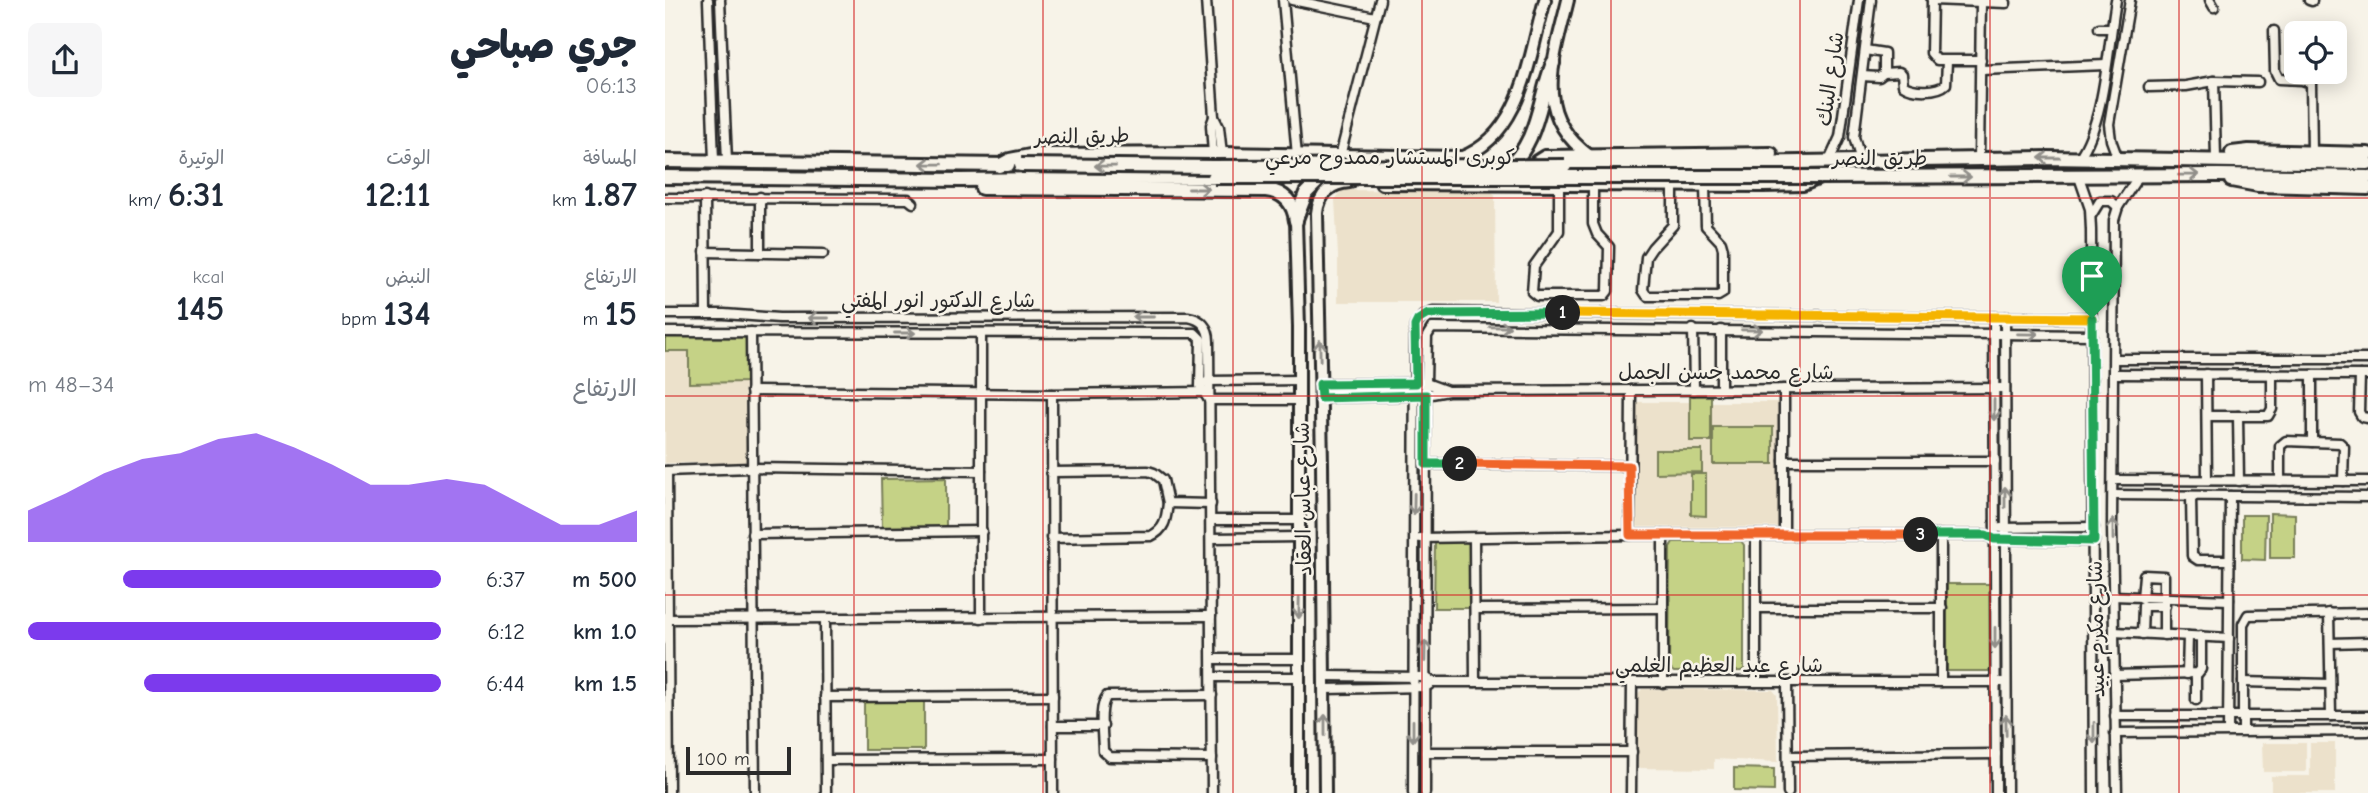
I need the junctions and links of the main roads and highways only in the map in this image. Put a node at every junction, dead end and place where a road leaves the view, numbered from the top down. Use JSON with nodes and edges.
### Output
{"nodes":[{"id":1,"x":1545,"y":0,"type":"edge"},
{"id":2,"x":1568,"y":0,"type":"edge"},
{"id":3,"x":1539,"y":20,"type":"junction"},
{"id":4,"x":1560,"y":34,"type":"junction"},
{"id":5,"x":1553,"y":63,"type":"junction"},
{"id":6,"x":2368,"y":154,"type":"edge"},
{"id":7,"x":1257,"y":155,"type":"junction"},
{"id":8,"x":1590,"y":156,"type":"junction"},
{"id":9,"x":1375,"y":158,"type":"junction"},
{"id":10,"x":1460,"y":158,"type":"junction"},
{"id":11,"x":2216,"y":159,"type":"junction"},
{"id":12,"x":665,"y":161,"type":"edge"},
{"id":13,"x":1828,"y":161,"type":"junction"},
{"id":14,"x":2368,"y":163,"type":"edge"},
{"id":15,"x":999,"y":166,"type":"junction"},
{"id":16,"x":2218,"y":175,"type":"junction"},
{"id":17,"x":665,"y":177,"type":"edge"},
{"id":18,"x":1820,"y":177,"type":"junction"},
{"id":19,"x":2368,"y":177,"type":"edge"},
{"id":20,"x":961,"y":180,"type":"junction"},
{"id":21,"x":1350,"y":182,"type":"joint"},
{"id":22,"x":1459,"y":184,"type":"junction"},
{"id":23,"x":1542,"y":184,"type":"junction"},
{"id":24,"x":2368,"y":188,"type":"edge"},
{"id":25,"x":1266,"y":190,"type":"junction"},
{"id":26,"x":1296,"y":221,"type":"junction"},
{"id":27,"x":1299,"y":793,"type":"edge"},
{"id":28,"x":1325,"y":793,"type":"edge"}],
"edges":[{"from":1,"to":3,"type":"main road"},
{"from":2,"to":4,"type":"main road"},
{"from":3,"to":4,"type":"main road"},
{"from":3,"to":10,"type":"main road"},
{"from":4,"to":5,"type":"main road"},
{"from":5,"to":8,"type":"main road"},
{"from":5,"to":22,"type":"highway"},
{"from":6,"to":11,"type":"highway","name":"طريق النصر"},
{"from":7,"to":9,"type":"highway","name":"طريق النصر"},
{"from":7,"to":15,"type":"highway","name":"طريق النصر"},
{"from":7,"to":25,"type":"highway"},
{"from":8,"to":13,"type":"highway","name":"طريق النصر"},
{"from":8,"to":23,"type":"highway","name":"طريق النصر"},
{"from":9,"to":10,"type":"highway","name":"طريق النصر"},
{"from":9,"to":26,"type":"highway"},
{"from":10,"to":22,"type":"highway"},
{"from":11,"to":13,"type":"highway","name":"طريق النصر","one_way":true},
{"from":11,"to":14,"type":"highway"},
{"from":15,"to":12,"type":"highway","name":"طريق النصر","one_way":true},
{"from":13,"to":15,"type":"highway","name":"كوبرى المستشار ممدوح مرعي","one_way":true,"bridge":true},
{"from":18,"to":16,"type":"highway","name":"طريق النصر","one_way":true},
{"from":16,"to":19,"type":"highway"},
{"from":16,"to":24,"type":"highway","name":"طريق النصر"},
{"from":17,"to":20,"type":"highway"},
{"from":18,"to":20,"type":"highway","name":"كوبرى المستشار ممدوح مرعي","bridge":true},
{"from":18,"to":23,"type":"highway","name":"طريق النصر"},
{"from":20,"to":25,"type":"highway","one_way":true},
{"from":21,"to":22,"type":"highway","name":"طريق النصر"},
{"from":28,"to":21,"type":"main road","name":"شارع عباس العقاد","one_way":true},
{"from":22,"to":23,"type":"highway","name":"طريق النصر"},
{"from":25,"to":26,"type":"highway"},
{"from":26,"to":27,"type":"main road","name":"شارع عباس العقاد","one_way":true}]}
